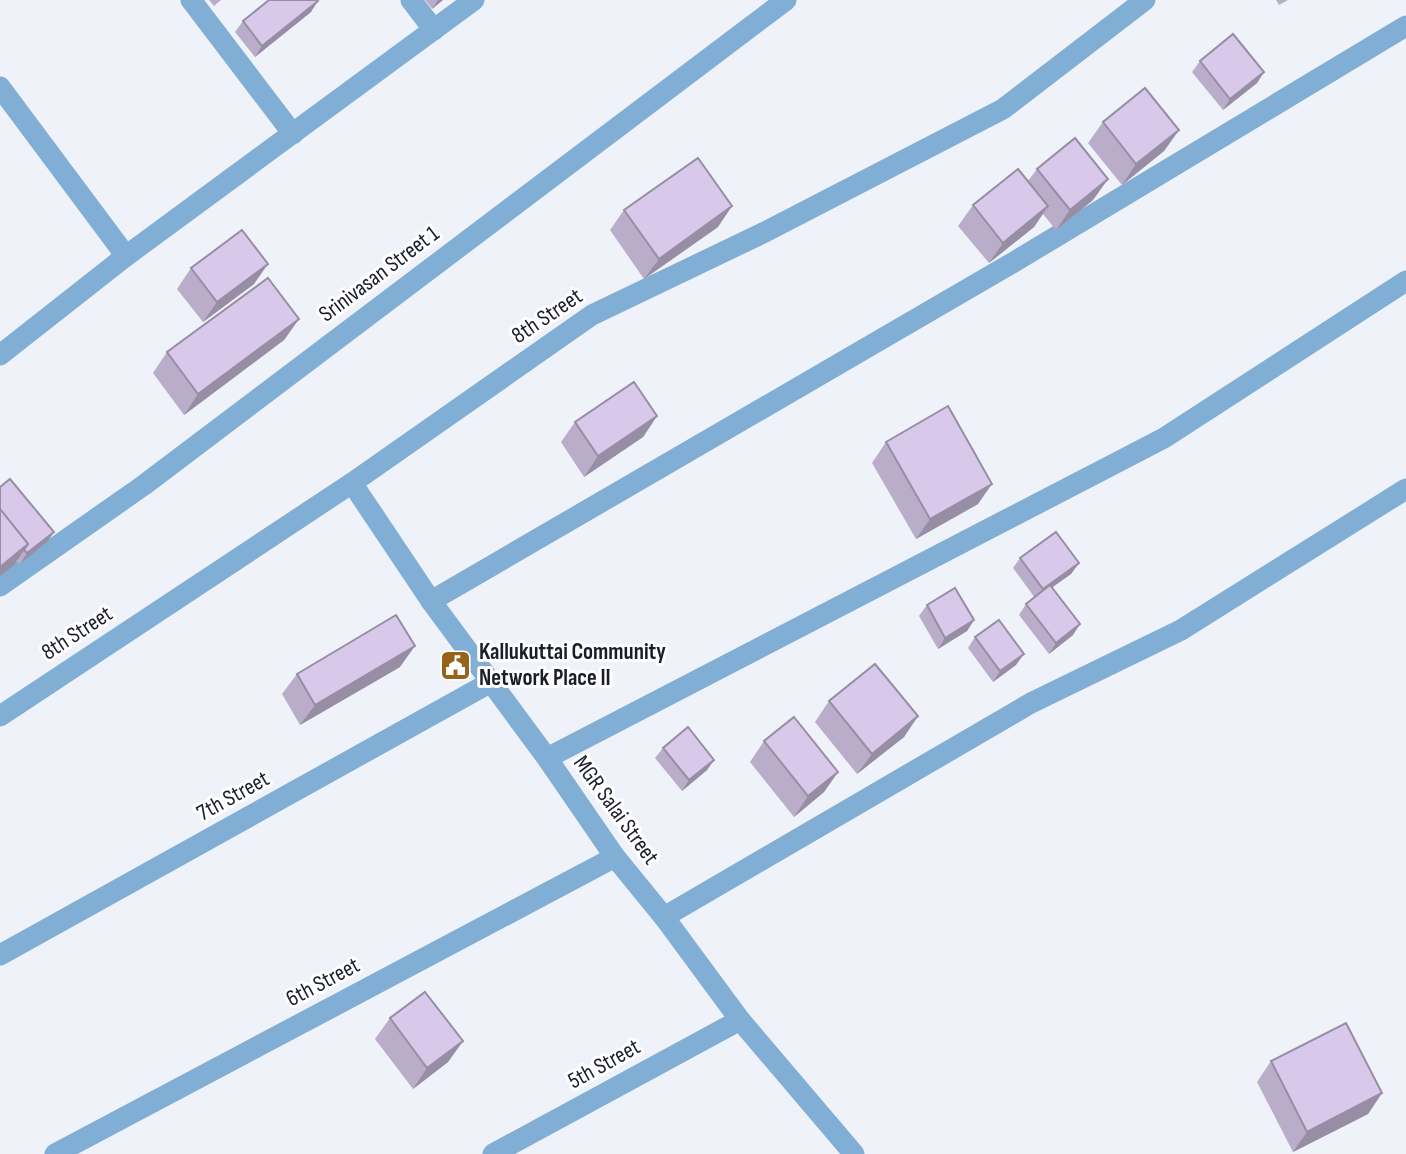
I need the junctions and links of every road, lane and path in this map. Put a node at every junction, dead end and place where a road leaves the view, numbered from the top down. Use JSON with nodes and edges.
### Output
{"nodes":[{"id":1,"x":191,"y":0,"type":"edge"},
{"id":2,"x":411,"y":0,"type":"edge"},
{"id":3,"x":474,"y":0,"type":"edge"},
{"id":4,"x":786,"y":0,"type":"edge"},
{"id":5,"x":1145,"y":0,"type":"edge"},
{"id":6,"x":1406,"y":26,"type":"edge"},
{"id":7,"x":434,"y":30,"type":"junction"},
{"id":8,"x":0,"y":87,"type":"edge"},
{"id":9,"x":293,"y":134,"type":"junction"},
{"id":10,"x":126,"y":256,"type":"junction"},
{"id":11,"x":1406,"y":281,"type":"edge"},
{"id":12,"x":0,"y":355,"type":"edge"},
{"id":13,"x":352,"y":483,"type":"junction"},
{"id":14,"x":1406,"y":489,"type":"edge"},
{"id":15,"x":0,"y":586,"type":"edge"},
{"id":16,"x":431,"y":601,"type":"junction"},
{"id":17,"x":491,"y":682,"type":"junction"},
{"id":18,"x":0,"y":716,"type":"edge"},
{"id":19,"x":547,"y":758,"type":"junction"},
{"id":20,"x":615,"y":857,"type":"junction"},
{"id":21,"x":664,"y":917,"type":"junction"},
{"id":22,"x":0,"y":956,"type":"edge"},
{"id":23,"x":740,"y":1020,"type":"junction"},
{"id":24,"x":55,"y":1154,"type":"edge"},
{"id":25,"x":493,"y":1154,"type":"edge"},
{"id":26,"x":854,"y":1154,"type":"edge"}],
"edges":[{"from":1,"to":9,"type":"street"},
{"from":2,"to":7,"type":"street"},
{"from":3,"to":7,"type":"street"},
{"from":4,"to":15,"type":"street","name":"Srinivasan Street 1"},
{"from":5,"to":13,"type":"street","name":"8th Street"},
{"from":6,"to":16,"type":"street"},
{"from":7,"to":9,"type":"street"},
{"from":8,"to":10,"type":"street"},
{"from":9,"to":10,"type":"street"},
{"from":10,"to":12,"type":"street"},
{"from":11,"to":19,"type":"street"},
{"from":13,"to":16,"type":"street","name":"MGR Salai Street"},
{"from":13,"to":18,"type":"street","name":"8th Street"},
{"from":14,"to":21,"type":"street"},
{"from":16,"to":17,"type":"street","name":"MGR Salai Street"},
{"from":17,"to":19,"type":"street","name":"MGR Salai Street"},
{"from":17,"to":22,"type":"street","name":"7th Street"},
{"from":19,"to":20,"type":"street","name":"MGR Salai Street"},
{"from":20,"to":21,"type":"street","name":"MGR Salai Street"},
{"from":20,"to":24,"type":"street","name":"6th Street"},
{"from":21,"to":23,"type":"street","name":"MGR Salai Street"},
{"from":23,"to":25,"type":"street","name":"5th Street"},
{"from":23,"to":26,"type":"street","name":"MGR Salai Street"}]}
